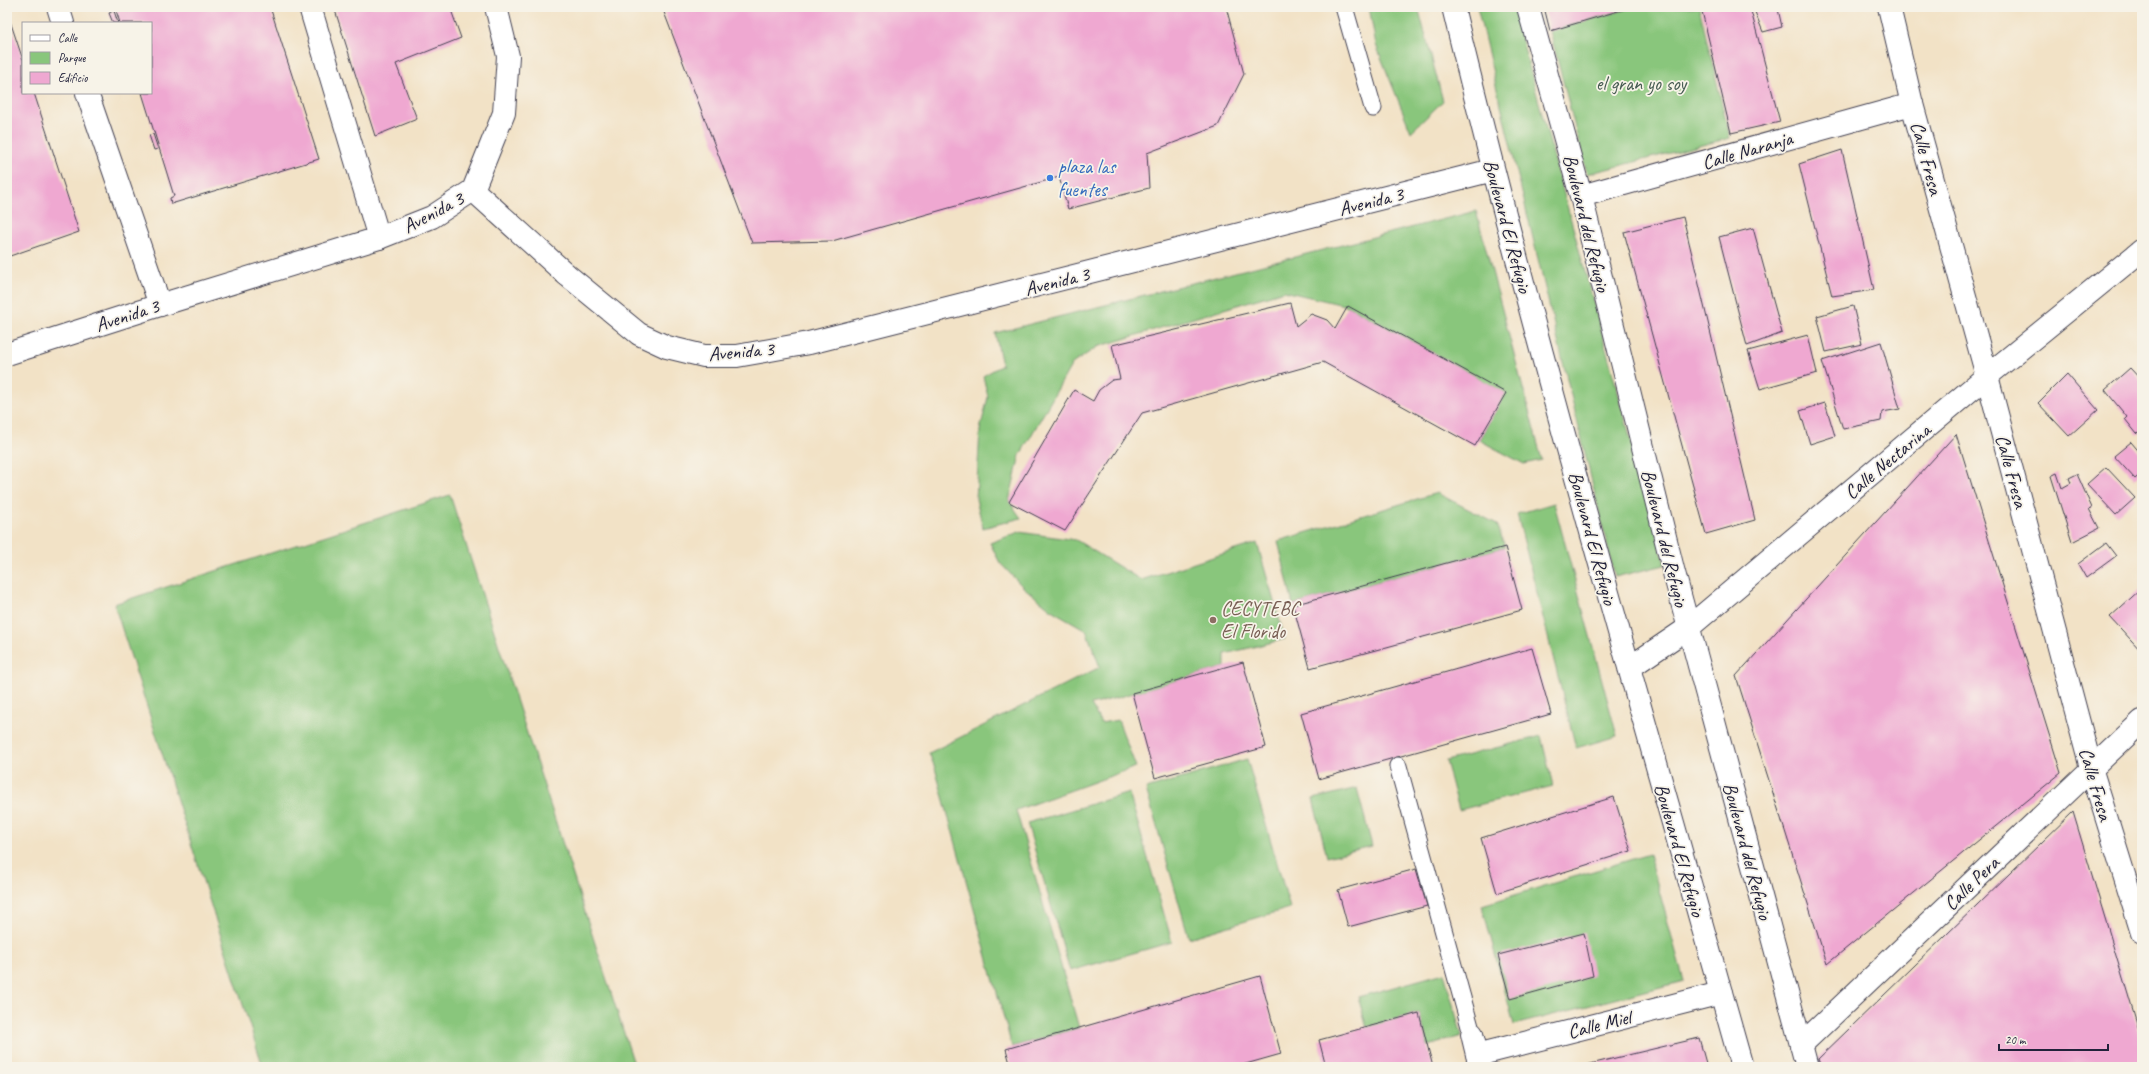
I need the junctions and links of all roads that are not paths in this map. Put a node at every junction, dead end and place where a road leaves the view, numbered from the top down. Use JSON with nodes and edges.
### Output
{"nodes":[{"id":1,"x":58,"y":7,"type":"edge"},
{"id":2,"x":310,"y":7,"type":"edge"},
{"id":3,"x":496,"y":7,"type":"edge"},
{"id":4,"x":1344,"y":7,"type":"edge"},
{"id":5,"x":1453,"y":7,"type":"edge"},
{"id":6,"x":1528,"y":7,"type":"edge"},
{"id":7,"x":1889,"y":7,"type":"edge"},
{"id":8,"x":63,"y":22,"type":"edge"},
{"id":9,"x":87,"y":94,"type":"edge"},
{"id":10,"x":1912,"y":104,"type":"junction"},
{"id":11,"x":1373,"y":108,"type":"dead end"},
{"id":12,"x":1492,"y":170,"type":"junction"},
{"id":13,"x":473,"y":190,"type":"junction"},
{"id":14,"x":1581,"y":196,"type":"junction"},
{"id":15,"x":379,"y":238,"type":"junction"},
{"id":16,"x":2142,"y":250,"type":"edge"},
{"id":17,"x":160,"y":305,"type":"junction"},
{"id":18,"x":7,"y":354,"type":"edge"},
{"id":19,"x":1987,"y":376,"type":"junction"},
{"id":20,"x":1688,"y":628,"type":"junction"},
{"id":21,"x":1629,"y":668,"type":"junction"},
{"id":22,"x":2142,"y":721,"type":"edge"},
{"id":23,"x":1398,"y":766,"type":"dead end"},
{"id":24,"x":2091,"y":768,"type":"junction"},
{"id":25,"x":2142,"y":933,"type":"edge"},
{"id":26,"x":1721,"y":993,"type":"junction"},
{"id":27,"x":1801,"y":1046,"type":"junction"},
{"id":28,"x":1477,"y":1052,"type":"edge"},
{"id":29,"x":1742,"y":1067,"type":"edge"},
{"id":30,"x":1807,"y":1067,"type":"edge"}],
"edges":[{"from":1,"to":8,"type":"street"},
{"from":2,"to":15,"type":"street"},
{"from":3,"to":13,"type":"street"},
{"from":4,"to":11,"type":"lane"},
{"from":5,"to":12,"type":"street","name":"Boulevard El Refugio"},
{"from":6,"to":14,"type":"street","name":"Boulevard del Refugio"},
{"from":7,"to":10,"type":"street","name":"Calle Fresa"},
{"from":9,"to":17,"type":"street"},
{"from":10,"to":14,"type":"street","name":"Calle Naranja"},
{"from":10,"to":19,"type":"street","name":"Calle Fresa"},
{"from":12,"to":13,"type":"street","name":"Avenida 3"},
{"from":12,"to":21,"type":"street","name":"Boulevard El Refugio"},
{"from":13,"to":15,"type":"street","name":"Avenida 3"},
{"from":14,"to":20,"type":"street","name":"Boulevard del Refugio"},
{"from":15,"to":17,"type":"street","name":"Avenida 3"},
{"from":16,"to":19,"type":"street","name":"Calle Nectarina"},
{"from":17,"to":18,"type":"street","name":"Avenida 3"},
{"from":19,"to":20,"type":"street","name":"Calle Nectarina"},
{"from":19,"to":24,"type":"street","name":"Calle Fresa"},
{"from":20,"to":21,"type":"street","name":"Calle Nectarina"},
{"from":20,"to":27,"type":"street","name":"Boulevard del Refugio"},
{"from":21,"to":26,"type":"street","name":"Boulevard El Refugio"},
{"from":22,"to":24,"type":"street","name":"Calle Pera"},
{"from":23,"to":28,"type":"lane"},
{"from":24,"to":25,"type":"street","name":"Calle Fresa"},
{"from":24,"to":27,"type":"street","name":"Calle Pera"},
{"from":26,"to":28,"type":"street","name":"Calle Miel"},
{"from":26,"to":29,"type":"street","name":"Boulevard El Refugio"},
{"from":27,"to":30,"type":"street","name":"Boulevard del Refugio"}]}
